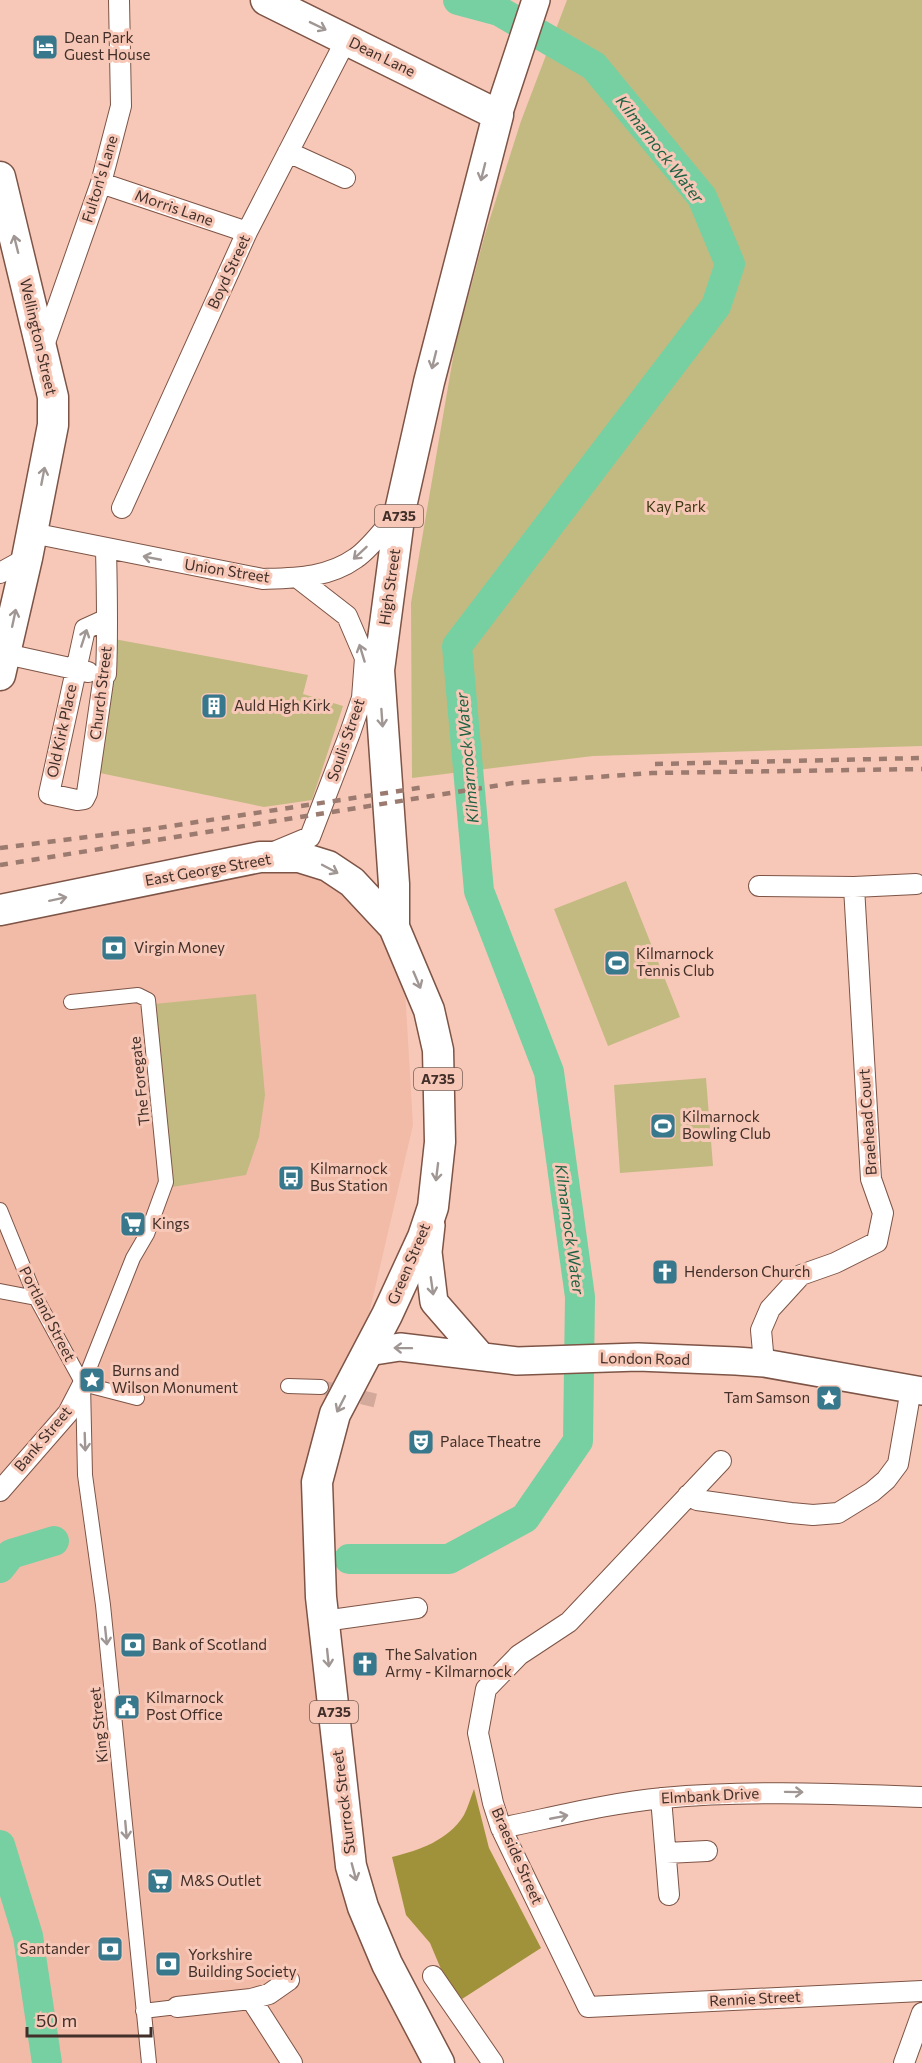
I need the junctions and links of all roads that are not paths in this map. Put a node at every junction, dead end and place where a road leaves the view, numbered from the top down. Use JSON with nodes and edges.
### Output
{"nodes":[{"id":1,"x":119,"y":0,"type":"edge"},
{"id":2,"x":266,"y":0,"type":"edge"},
{"id":3,"x":536,"y":0,"type":"edge"},
{"id":4,"x":346,"y":40,"type":"junction"},
{"id":5,"x":498,"y":115,"type":"junction"},
{"id":6,"x":288,"y":152,"type":"junction"},
{"id":7,"x":0,"y":177,"type":"edge"},
{"id":8,"x":345,"y":178,"type":"dead end"},
{"id":9,"x":101,"y":183,"type":"junction"},
{"id":10,"x":247,"y":232,"type":"junction"},
{"id":11,"x":42,"y":351,"type":"junction"},
{"id":12,"x":122,"y":508,"type":"dead end"},
{"id":13,"x":400,"y":511,"type":"junction"},
{"id":14,"x":30,"y":545,"type":"junction"},
{"id":15,"x":106,"y":549,"type":"junction"},
{"id":16,"x":0,"y":573,"type":"edge"},
{"id":17,"x":298,"y":578,"type":"junction"},
{"id":18,"x":107,"y":618,"type":"junction"},
{"id":19,"x":3,"y":665,"type":"edge"},
{"id":20,"x":76,"y":669,"type":"junction"},
{"id":21,"x":104,"y":675,"type":"junction"},
{"id":22,"x":84,"y":799,"type":"joint"},
{"id":23,"x":261,"y":857,"type":"junction"},
{"id":24,"x":916,"y":884,"type":"dead end"},
{"id":25,"x":759,"y":886,"type":"dead end"},
{"id":26,"x":854,"y":886,"type":"junction"},
{"id":27,"x":0,"y":910,"type":"edge"},
{"id":28,"x":394,"y":927,"type":"junction"},
{"id":29,"x":71,"y":1002,"type":"dead end"},
{"id":30,"x":433,"y":1207,"type":"junction"},
{"id":31,"x":0,"y":1210,"type":"edge"},
{"id":32,"x":0,"y":1291,"type":"edge"},
{"id":33,"x":36,"y":1298,"type":"junction"},
{"id":34,"x":368,"y":1352,"type":"junction"},
{"id":35,"x":481,"y":1356,"type":"junction"},
{"id":36,"x":764,"y":1363,"type":"junction"},
{"id":37,"x":83,"y":1384,"type":"junction"},
{"id":38,"x":288,"y":1386,"type":"dead end"},
{"id":39,"x":321,"y":1388,"type":"tunnel mouth"},
{"id":40,"x":917,"y":1390,"type":"edge"},
{"id":41,"x":137,"y":1398,"type":"dead end"},
{"id":42,"x":721,"y":1461,"type":"dead end"},
{"id":43,"x":1,"y":1487,"type":"edge"},
{"id":44,"x":688,"y":1495,"type":"junction"},
{"id":45,"x":417,"y":1608,"type":"dead end"},
{"id":46,"x":324,"y":1621,"type":"junction"},
{"id":47,"x":922,"y":1797,"type":"edge"},
{"id":48,"x":661,"y":1798,"type":"junction"},
{"id":49,"x":501,"y":1828,"type":"junction"},
{"id":50,"x":707,"y":1851,"type":"dead end"},
{"id":51,"x":666,"y":1853,"type":"junction"},
{"id":52,"x":669,"y":1895,"type":"dead end"},
{"id":53,"x":433,"y":1976,"type":"dead end"},
{"id":54,"x":289,"y":1980,"type":"dead end"},
{"id":55,"x":922,"y":1991,"type":"edge"},
{"id":56,"x":251,"y":1999,"type":"junction"},
{"id":57,"x":177,"y":2007,"type":"joint"},
{"id":58,"x":588,"y":2007,"type":"joint"},
{"id":59,"x":143,"y":2011,"type":"junction"},
{"id":60,"x":922,"y":2013,"type":"edge"},
{"id":61,"x":149,"y":2063,"type":"edge"},
{"id":62,"x":292,"y":2063,"type":"edge"},
{"id":63,"x":439,"y":2063,"type":"edge"},
{"id":64,"x":493,"y":2063,"type":"edge"},
{"id":65,"x":904,"y":2063,"type":"edge"}],
"edges":[{"from":1,"to":9,"type":"street","name":"Fulton's Lane"},
{"from":2,"to":4,"type":"main road","name":"Dean Lane","one_way":true},
{"from":3,"to":5,"type":"main road"},
{"from":4,"to":5,"type":"main road","name":"Dean Lane"},
{"from":4,"to":6,"type":"street","name":"Boyd Street"},
{"from":5,"to":13,"type":"main road","name":"High Street","number":"A735","one_way":true},
{"from":6,"to":8,"type":"street"},
{"from":6,"to":10,"type":"street","name":"Boyd Street"},
{"from":11,"to":7,"type":"main road","name":"Wellington Street","one_way":true},
{"from":9,"to":10,"type":"street","name":"Morris Lane"},
{"from":9,"to":11,"type":"street","name":"Fulton's Lane"},
{"from":10,"to":12,"type":"street","name":"Boyd Street"},
{"from":14,"to":11,"type":"main road","name":"Wellington Street","one_way":true},
{"from":13,"to":17,"type":"street","name":"Union Street","one_way":true},
{"from":13,"to":28,"type":"main road","name":"High Street","number":"A735","one_way":true},
{"from":14,"to":15,"type":"street","name":"Union Street"},
{"from":14,"to":16,"type":"street"},
{"from":19,"to":14,"type":"main road","one_way":true},
{"from":17,"to":15,"type":"street","name":"Union Street","one_way":true},
{"from":15,"to":18,"type":"street","name":"Church Street"},
{"from":23,"to":17,"type":"street","name":"Soulis Street","one_way":true},
{"from":20,"to":18,"type":"street","name":"Old Kirk Place","one_way":true},
{"from":18,"to":21,"type":"street","name":"Church Street"},
{"from":19,"to":20,"type":"street","name":"Old Kirk Place"},
{"from":20,"to":21,"type":"street"},
{"from":20,"to":22,"type":"street","name":"Old Kirk Place"},
{"from":21,"to":22,"type":"street","name":"Church Street"},
{"from":27,"to":23,"type":"main road","name":"East George Street","number":"A735","one_way":true},
{"from":23,"to":28,"type":"main road","name":"East George Street","number":"A735","one_way":true},
{"from":24,"to":26,"type":"street"},
{"from":25,"to":26,"type":"street"},
{"from":26,"to":36,"type":"street","name":"Braehead Court"},
{"from":28,"to":30,"type":"main road","name":"Green Street","number":"A735","one_way":true},
{"from":29,"to":37,"type":"street","name":"The Foregate"},
{"from":30,"to":34,"type":"main road","name":"Green Street","number":"A735"},
{"from":30,"to":35,"type":"main road","one_way":true},
{"from":31,"to":33,"type":"street","name":"Portland Street"},
{"from":32,"to":33,"type":"street"},
{"from":33,"to":37,"type":"street","name":"Portland Street"},
{"from":35,"to":34,"type":"main road","name":"London Road","one_way":true},
{"from":34,"to":46,"type":"main road","name":"Sturrock Street","number":"A735","one_way":true},
{"from":35,"to":36,"type":"main road","name":"London Road"},
{"from":36,"to":40,"type":"main road","name":"London Road"},
{"from":37,"to":41,"type":"street"},
{"from":37,"to":43,"type":"street","name":"Bank Street"},
{"from":37,"to":59,"type":"street","name":"King Street","one_way":true},
{"from":38,"to":39,"type":"street"},
{"from":40,"to":44,"type":"street"},
{"from":42,"to":44,"type":"street","name":"Braeside Street"},
{"from":44,"to":49,"type":"street","name":"Braeside Street"},
{"from":45,"to":46,"type":"street"},
{"from":46,"to":63,"type":"main road","name":"Sturrock Street","number":"A735","one_way":true},
{"from":48,"to":47,"type":"street","name":"Elmbank Drive","one_way":true},
{"from":49,"to":48,"type":"street","name":"Elmbank Drive","one_way":true},
{"from":48,"to":51,"type":"street"},
{"from":49,"to":58,"type":"street","name":"Braeside Street"},
{"from":50,"to":51,"type":"street"},
{"from":51,"to":52,"type":"street"},
{"from":53,"to":64,"type":"street"},
{"from":54,"to":56,"type":"street"},
{"from":55,"to":58,"type":"street","name":"Rennie Street"},
{"from":56,"to":57,"type":"street"},
{"from":56,"to":62,"type":"street"},
{"from":57,"to":59,"type":"street"},
{"from":59,"to":61,"type":"street","name":"King Street"},
{"from":60,"to":65,"type":"street"}]}
